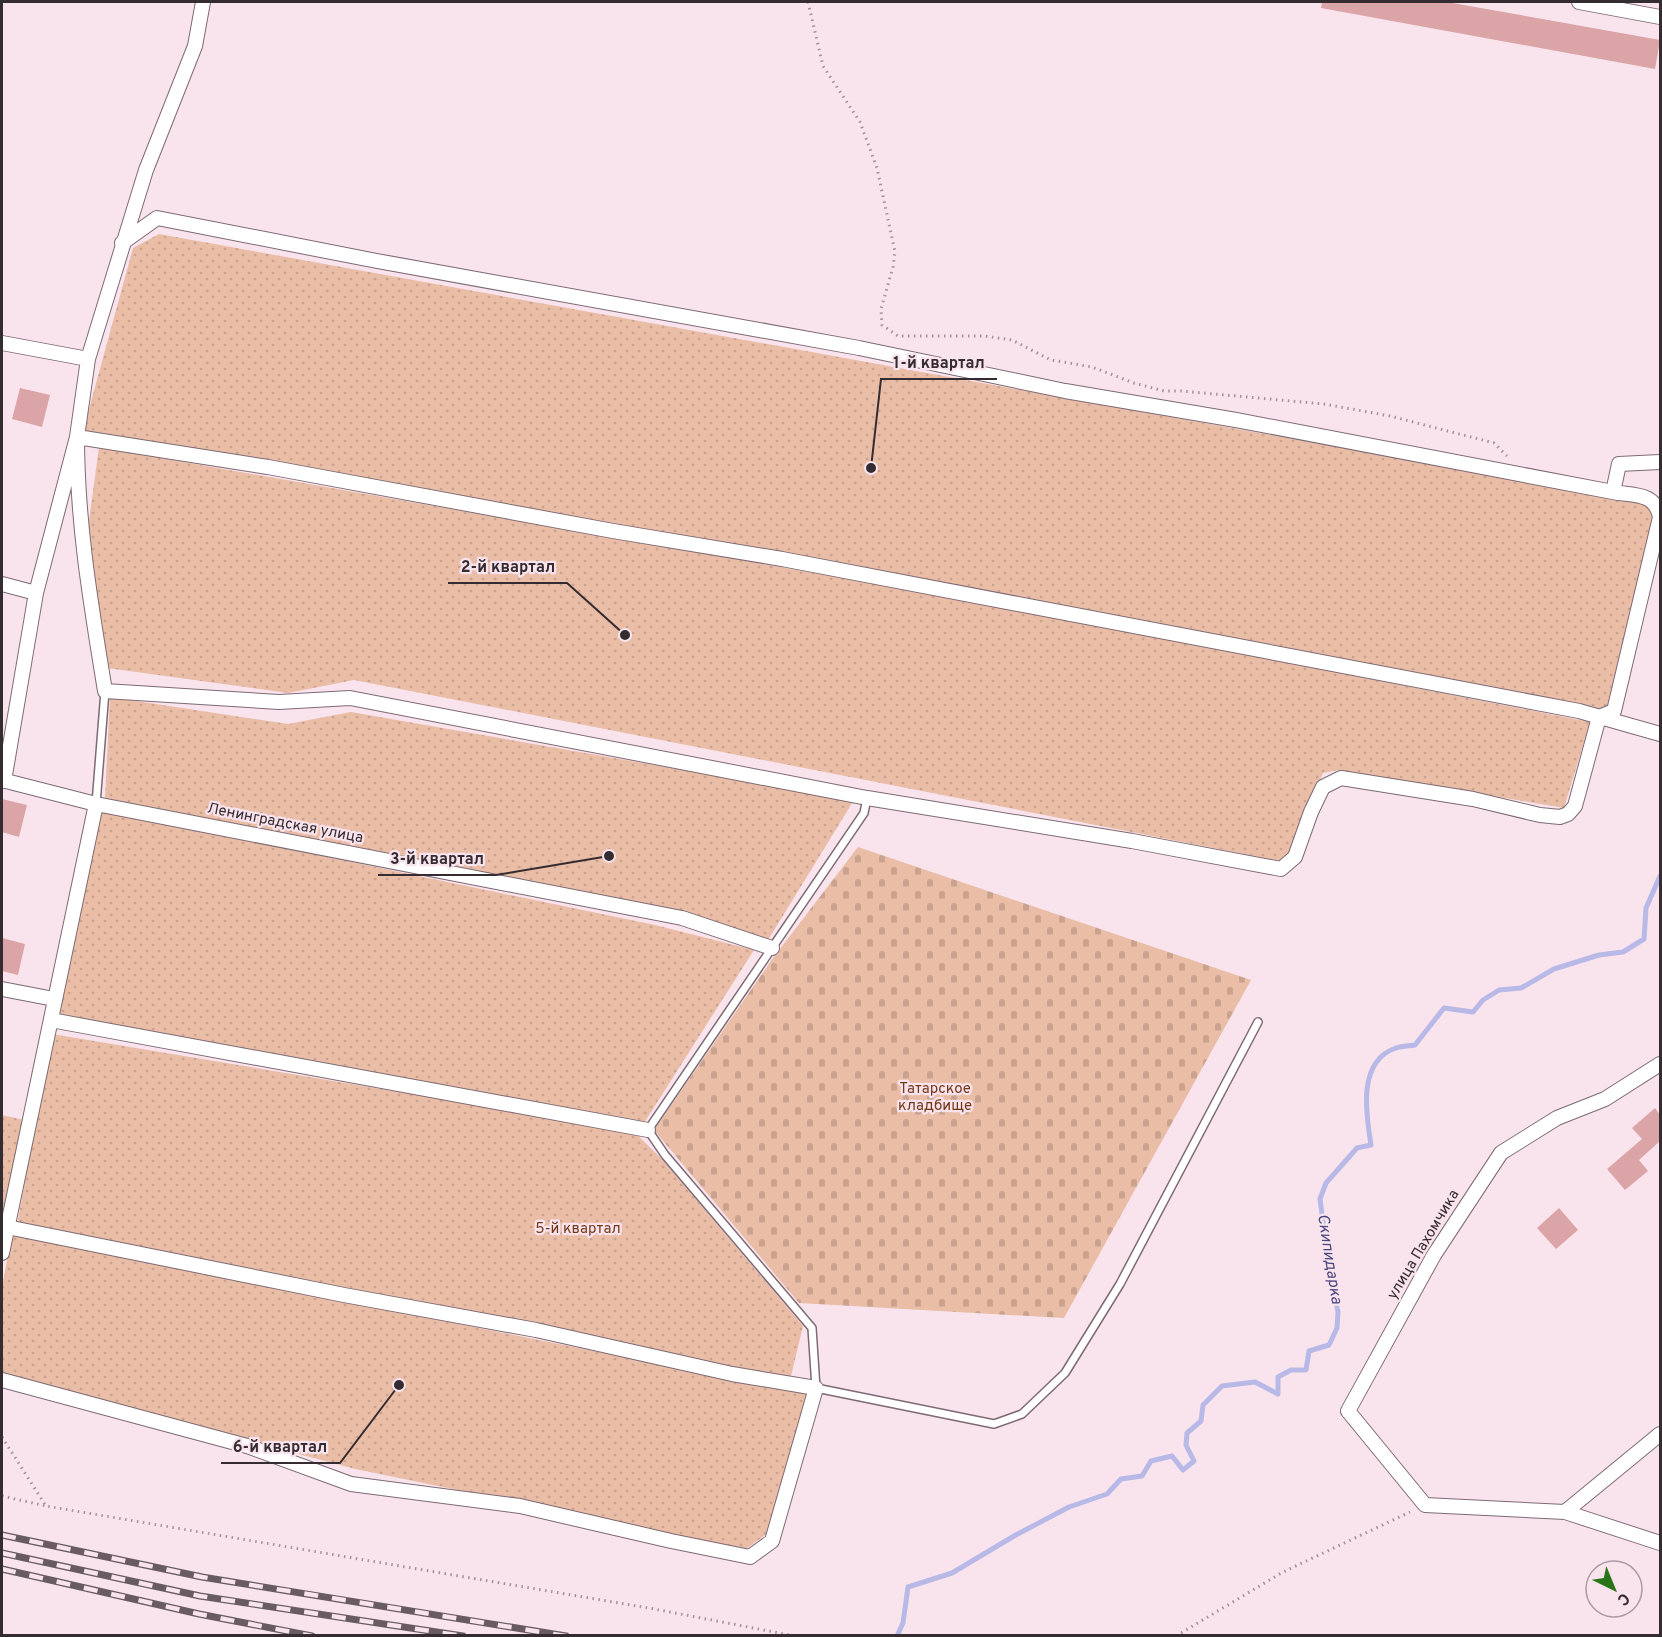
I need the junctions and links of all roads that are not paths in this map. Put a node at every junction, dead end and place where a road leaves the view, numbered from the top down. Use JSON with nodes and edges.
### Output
{"nodes":[{"id":1,"x":204,"y":2,"type":"edge"},
{"id":2,"x":1579,"y":2,"type":"edge"},
{"id":3,"x":1660,"y":17,"type":"edge"},
{"id":4,"x":122,"y":243,"type":"junction"},
{"id":5,"x":2,"y":343,"type":"edge"},
{"id":6,"x":88,"y":359,"type":"junction"},
{"id":7,"x":77,"y":437,"type":"junction"},
{"id":8,"x":1660,"y":462,"type":"edge"},
{"id":9,"x":1613,"y":492,"type":"junction"},
{"id":10,"x":2,"y":584,"type":"edge"},
{"id":11,"x":36,"y":593,"type":"junction"},
{"id":12,"x":105,"y":691,"type":"junction"},
{"id":13,"x":1599,"y":717,"type":"junction"},
{"id":14,"x":1660,"y":734,"type":"edge"},
{"id":15,"x":3,"y":781,"type":"edge"},
{"id":16,"x":867,"y":798,"type":"junction"},
{"id":17,"x":96,"y":804,"type":"junction"},
{"id":18,"x":772,"y":948,"type":"junction"},
{"id":19,"x":2,"y":989,"type":"edge"},
{"id":20,"x":54,"y":999,"type":"junction"},
{"id":21,"x":51,"y":1020,"type":"junction"},
{"id":22,"x":1258,"y":1022,"type":"dead end"},
{"id":23,"x":1660,"y":1064,"type":"edge"},
{"id":24,"x":648,"y":1130,"type":"junction"},
{"id":25,"x":7,"y":1227,"type":"junction"},
{"id":26,"x":2,"y":1253,"type":"edge"},
{"id":27,"x":2,"y":1380,"type":"edge"},
{"id":28,"x":816,"y":1389,"type":"junction"},
{"id":29,"x":1660,"y":1434,"type":"edge"},
{"id":30,"x":1565,"y":1512,"type":"junction"},
{"id":31,"x":1660,"y":1543,"type":"edge"}],
"edges":[{"from":1,"to":4,"type":"street"},
{"from":2,"to":3,"type":"street"},
{"from":4,"to":6,"type":"street"},
{"from":4,"to":9,"type":"street"},
{"from":5,"to":6,"type":"street"},
{"from":6,"to":7,"type":"street"},
{"from":7,"to":11,"type":"street"},
{"from":7,"to":12,"type":"street"},
{"from":7,"to":13,"type":"street"},
{"from":8,"to":9,"type":"street"},
{"from":9,"to":13,"type":"street"},
{"from":10,"to":11,"type":"street"},
{"from":11,"to":15,"type":"street"},
{"from":12,"to":16,"type":"street"},
{"from":12,"to":17,"type":"lane"},
{"from":13,"to":14,"type":"street"},
{"from":13,"to":16,"type":"street"},
{"from":15,"to":17,"type":"street","name":"Ленинградская улица"},
{"from":16,"to":18,"type":"lane"},
{"from":17,"to":18,"type":"street","name":"Ленинградская улица"},
{"from":17,"to":20,"type":"street"},
{"from":18,"to":24,"type":"lane"},
{"from":19,"to":20,"type":"street"},
{"from":20,"to":21,"type":"street"},
{"from":21,"to":24,"type":"street"},
{"from":21,"to":25,"type":"street"},
{"from":22,"to":28,"type":"lane"},
{"from":23,"to":30,"type":"street","name":"улица Пахомчика"},
{"from":24,"to":28,"type":"lane"},
{"from":25,"to":26,"type":"street"},
{"from":25,"to":28,"type":"street"},
{"from":27,"to":28,"type":"street"},
{"from":29,"to":30,"type":"street"},
{"from":30,"to":31,"type":"street"}]}
